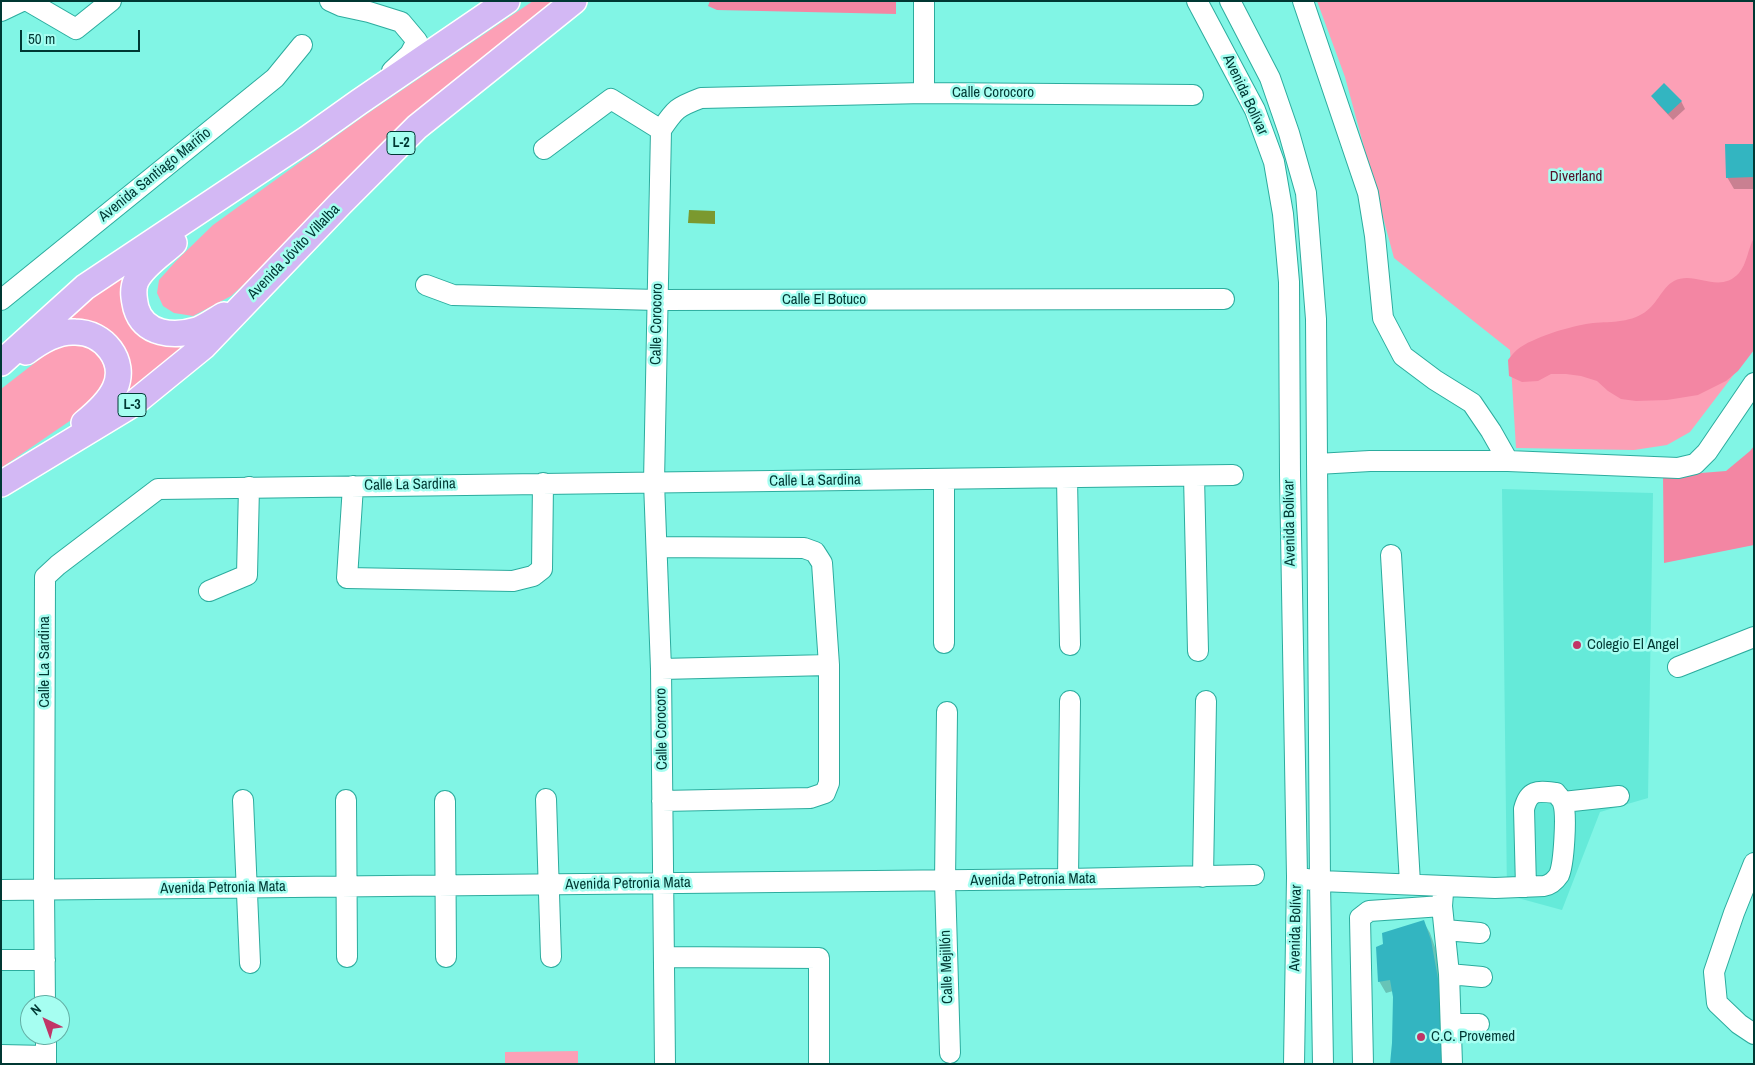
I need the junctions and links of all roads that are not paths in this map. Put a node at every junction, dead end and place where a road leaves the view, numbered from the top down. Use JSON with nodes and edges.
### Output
{"nodes":[{"id":1,"x":22,"y":1,"type":"edge"},
{"id":2,"x":28,"y":1,"type":"edge"},
{"id":3,"x":111,"y":1,"type":"edge"},
{"id":4,"x":330,"y":1,"type":"edge"},
{"id":5,"x":507,"y":1,"type":"edge"},
{"id":6,"x":574,"y":1,"type":"edge"},
{"id":7,"x":924,"y":1,"type":"edge"},
{"id":8,"x":1197,"y":1,"type":"edge"},
{"id":9,"x":1230,"y":1,"type":"edge"},
{"id":10,"x":1303,"y":1,"type":"edge"},
{"id":11,"x":1,"y":11,"type":"edge"},
{"id":12,"x":302,"y":45,"type":"dead end"},
{"id":13,"x":924,"y":93,"type":"junction"},
{"id":14,"x":1193,"y":95,"type":"dead end"},
{"id":15,"x":359,"y":102,"type":"junction"},
{"id":16,"x":661,"y":130,"type":"junction"},
{"id":17,"x":544,"y":149,"type":"dead end"},
{"id":18,"x":235,"y":188,"type":"junction"},
{"id":19,"x":426,"y":285,"type":"dead end"},
{"id":20,"x":1224,"y":299,"type":"dead end"},
{"id":21,"x":1,"y":300,"type":"edge"},
{"id":22,"x":658,"y":300,"type":"junction"},
{"id":23,"x":244,"y":304,"type":"junction"},
{"id":24,"x":1,"y":363,"type":"edge"},
{"id":25,"x":1,"y":371,"type":"edge"},
{"id":26,"x":1754,"y":383,"type":"edge"},
{"id":27,"x":1508,"y":461,"type":"junction"},
{"id":28,"x":1317,"y":464,"type":"junction"},
{"id":29,"x":1233,"y":475,"type":"dead end"},
{"id":30,"x":1194,"y":476,"type":"junction"},
{"id":31,"x":10,"y":478,"type":"edge"},
{"id":32,"x":1067,"y":478,"type":"junction"},
{"id":33,"x":944,"y":479,"type":"junction"},
{"id":34,"x":654,"y":482,"type":"junction"},
{"id":35,"x":543,"y":483,"type":"junction"},
{"id":36,"x":353,"y":486,"type":"junction"},
{"id":37,"x":249,"y":487,"type":"junction"},
{"id":38,"x":657,"y":547,"type":"junction"},
{"id":39,"x":1391,"y":555,"type":"dead end"},
{"id":40,"x":208,"y":591,"type":"dead end"},
{"id":41,"x":1754,"y":637,"type":"edge"},
{"id":42,"x":944,"y":643,"type":"dead end"},
{"id":43,"x":1070,"y":645,"type":"dead end"},
{"id":44,"x":1198,"y":651,"type":"dead end"},
{"id":45,"x":828,"y":665,"type":"junction"},
{"id":46,"x":1678,"y":667,"type":"dead end"},
{"id":47,"x":661,"y":669,"type":"junction"},
{"id":48,"x":1070,"y":701,"type":"dead end"},
{"id":49,"x":1206,"y":701,"type":"dead end"},
{"id":50,"x":947,"y":712,"type":"dead end"},
{"id":51,"x":1620,"y":796,"type":"dead end"},
{"id":52,"x":546,"y":799,"type":"dead end"},
{"id":53,"x":243,"y":800,"type":"dead end"},
{"id":54,"x":346,"y":800,"type":"dead end"},
{"id":55,"x":445,"y":801,"type":"dead end"},
{"id":56,"x":662,"y":801,"type":"junction"},
{"id":57,"x":1563,"y":802,"type":"junction"},
{"id":58,"x":1754,"y":863,"type":"edge"},
{"id":59,"x":1254,"y":875,"type":"dead end"},
{"id":60,"x":1203,"y":877,"type":"junction"},
{"id":61,"x":1297,"y":877,"type":"junction"},
{"id":62,"x":1068,"y":879,"type":"junction"},
{"id":63,"x":945,"y":881,"type":"junction"},
{"id":64,"x":1320,"y":881,"type":"junction"},
{"id":65,"x":664,"y":883,"type":"junction"},
{"id":66,"x":1410,"y":883,"type":"junction"},
{"id":67,"x":548,"y":884,"type":"junction"},
{"id":68,"x":347,"y":886,"type":"junction"},
{"id":69,"x":446,"y":886,"type":"junction"},
{"id":70,"x":1443,"y":886,"type":"junction"},
{"id":71,"x":246,"y":887,"type":"junction"},
{"id":72,"x":1526,"y":887,"type":"junction"},
{"id":73,"x":44,"y":889,"type":"junction"},
{"id":74,"x":1,"y":890,"type":"edge"},
{"id":75,"x":1442,"y":906,"type":"junction"},
{"id":76,"x":1445,"y":930,"type":"junction"},
{"id":77,"x":1480,"y":933,"type":"dead end"},
{"id":78,"x":347,"y":957,"type":"dead end"},
{"id":79,"x":446,"y":957,"type":"dead end"},
{"id":80,"x":664,"y":957,"type":"junction"},
{"id":81,"x":551,"y":958,"type":"dead end"},
{"id":82,"x":1,"y":960,"type":"edge"},
{"id":83,"x":45,"y":960,"type":"junction"},
{"id":84,"x":250,"y":963,"type":"dead end"},
{"id":85,"x":1449,"y":974,"type":"junction"},
{"id":86,"x":1482,"y":977,"type":"dead end"},
{"id":87,"x":45,"y":995,"type":"edge"},
{"id":88,"x":1451,"y":1024,"type":"junction"},
{"id":89,"x":1479,"y":1024,"type":"dead end"},
{"id":90,"x":1754,"y":1034,"type":"edge"},
{"id":91,"x":46,"y":1045,"type":"edge"},
{"id":92,"x":950,"y":1053,"type":"dead end"},
{"id":93,"x":1,"y":1056,"type":"edge"},
{"id":94,"x":46,"y":1060,"type":"edge"},
{"id":95,"x":665,"y":1064,"type":"edge"},
{"id":96,"x":819,"y":1064,"type":"edge"},
{"id":97,"x":1294,"y":1064,"type":"edge"},
{"id":98,"x":1323,"y":1064,"type":"edge"},
{"id":99,"x":1363,"y":1064,"type":"edge"},
{"id":100,"x":1452,"y":1064,"type":"edge"}],
"edges":[{"from":1,"to":11,"type":"street"},
{"from":2,"to":3,"type":"street"},
{"from":4,"to":15,"type":"street"},
{"from":5,"to":15,"type":"main road"},
{"from":6,"to":23,"type":"main road","name":"Avenida Jóvito Villalba","number":"L-2"},
{"from":7,"to":13,"type":"street"},
{"from":8,"to":61,"type":"street","name":"Avenida Bolívar"},
{"from":9,"to":28,"type":"street","name":"Avenida Bolívar"},
{"from":10,"to":27,"type":"street"},
{"from":12,"to":21,"type":"street","name":"Avenida Santiago Mariño"},
{"from":13,"to":14,"type":"street","name":"Calle Corocoro"},
{"from":13,"to":16,"type":"street","name":"Calle Corocoro"},
{"from":15,"to":18,"type":"main road"},
{"from":16,"to":17,"type":"street"},
{"from":16,"to":22,"type":"street","name":"Calle Corocoro"},
{"from":18,"to":23,"type":"main road"},
{"from":18,"to":24,"type":"main road"},
{"from":19,"to":22,"type":"street","name":"Calle El Botuco"},
{"from":20,"to":22,"type":"street","name":"Calle El Botuco"},
{"from":22,"to":34,"type":"street","name":"Calle Corocoro"},
{"from":23,"to":31,"type":"main road","name":"Avenida Jóvito Villalba","number":"L-3"},
{"from":25,"to":31,"type":"main road"},
{"from":26,"to":27,"type":"street"},
{"from":27,"to":28,"type":"street"},
{"from":28,"to":64,"type":"street","name":"Avenida Bolívar"},
{"from":29,"to":30,"type":"street","name":"Calle La Sardina"},
{"from":30,"to":32,"type":"street","name":"Calle La Sardina"},
{"from":30,"to":44,"type":"street"},
{"from":32,"to":33,"type":"street","name":"Calle La Sardina"},
{"from":32,"to":43,"type":"street"},
{"from":33,"to":34,"type":"street","name":"Calle La Sardina"},
{"from":33,"to":42,"type":"street"},
{"from":34,"to":35,"type":"street","name":"Calle La Sardina"},
{"from":34,"to":38,"type":"street","name":"Calle Corocoro"},
{"from":35,"to":36,"type":"street","name":"Calle La Sardina"},
{"from":35,"to":36,"type":"street"},
{"from":36,"to":37,"type":"street","name":"Calle La Sardina"},
{"from":37,"to":40,"type":"street"},
{"from":37,"to":73,"type":"street","name":"Calle La Sardina"},
{"from":38,"to":45,"type":"street"},
{"from":38,"to":47,"type":"street","name":"Calle Corocoro"},
{"from":39,"to":66,"type":"street"},
{"from":41,"to":46,"type":"street"},
{"from":45,"to":47,"type":"street"},
{"from":45,"to":56,"type":"street"},
{"from":47,"to":56,"type":"street","name":"Calle Corocoro"},
{"from":48,"to":62,"type":"street"},
{"from":49,"to":60,"type":"street"},
{"from":50,"to":63,"type":"street","name":"Calle Mejillón"},
{"from":51,"to":57,"type":"street"},
{"from":52,"to":67,"type":"street"},
{"from":53,"to":71,"type":"street"},
{"from":54,"to":68,"type":"street"},
{"from":55,"to":69,"type":"street"},
{"from":56,"to":65,"type":"street","name":"Calle Corocoro"},
{"from":57,"to":72,"type":"street"},
{"from":57,"to":72,"type":"street"},
{"from":58,"to":90,"type":"street"},
{"from":59,"to":60,"type":"street","name":"Avenida Petronia Mata"},
{"from":60,"to":62,"type":"street","name":"Avenida Petronia Mata"},
{"from":61,"to":64,"type":"street"},
{"from":61,"to":97,"type":"street","name":"Avenida Bolívar"},
{"from":62,"to":63,"type":"street","name":"Avenida Petronia Mata"},
{"from":63,"to":65,"type":"street","name":"Avenida Petronia Mata"},
{"from":63,"to":92,"type":"street","name":"Calle Mejillón"},
{"from":64,"to":66,"type":"street"},
{"from":64,"to":98,"type":"street","name":"Avenida Bolívar"},
{"from":65,"to":67,"type":"street","name":"Avenida Petronia Mata"},
{"from":65,"to":80,"type":"street","name":"Calle Corocoro"},
{"from":66,"to":70,"type":"street"},
{"from":67,"to":69,"type":"street","name":"Avenida Petronia Mata"},
{"from":67,"to":81,"type":"street"},
{"from":68,"to":69,"type":"street","name":"Avenida Petronia Mata"},
{"from":68,"to":71,"type":"street","name":"Avenida Petronia Mata"},
{"from":68,"to":78,"type":"street"},
{"from":69,"to":79,"type":"street"},
{"from":70,"to":72,"type":"street"},
{"from":70,"to":75,"type":"street"},
{"from":71,"to":73,"type":"street","name":"Avenida Petronia Mata"},
{"from":71,"to":84,"type":"street"},
{"from":73,"to":74,"type":"street","name":"Avenida Petronia Mata"},
{"from":73,"to":83,"type":"street","name":"Calle La Sardina"},
{"from":75,"to":76,"type":"street"},
{"from":75,"to":99,"type":"street"},
{"from":76,"to":77,"type":"street"},
{"from":76,"to":85,"type":"street"},
{"from":80,"to":95,"type":"street","name":"Calle Corocoro"},
{"from":80,"to":96,"type":"street"},
{"from":82,"to":83,"type":"street"},
{"from":83,"to":87,"type":"street","name":"Calle La Sardina"},
{"from":85,"to":86,"type":"street"},
{"from":85,"to":88,"type":"street"},
{"from":88,"to":89,"type":"street"},
{"from":88,"to":100,"type":"street"},
{"from":91,"to":94,"type":"street"},
{"from":93,"to":94,"type":"street"}]}
